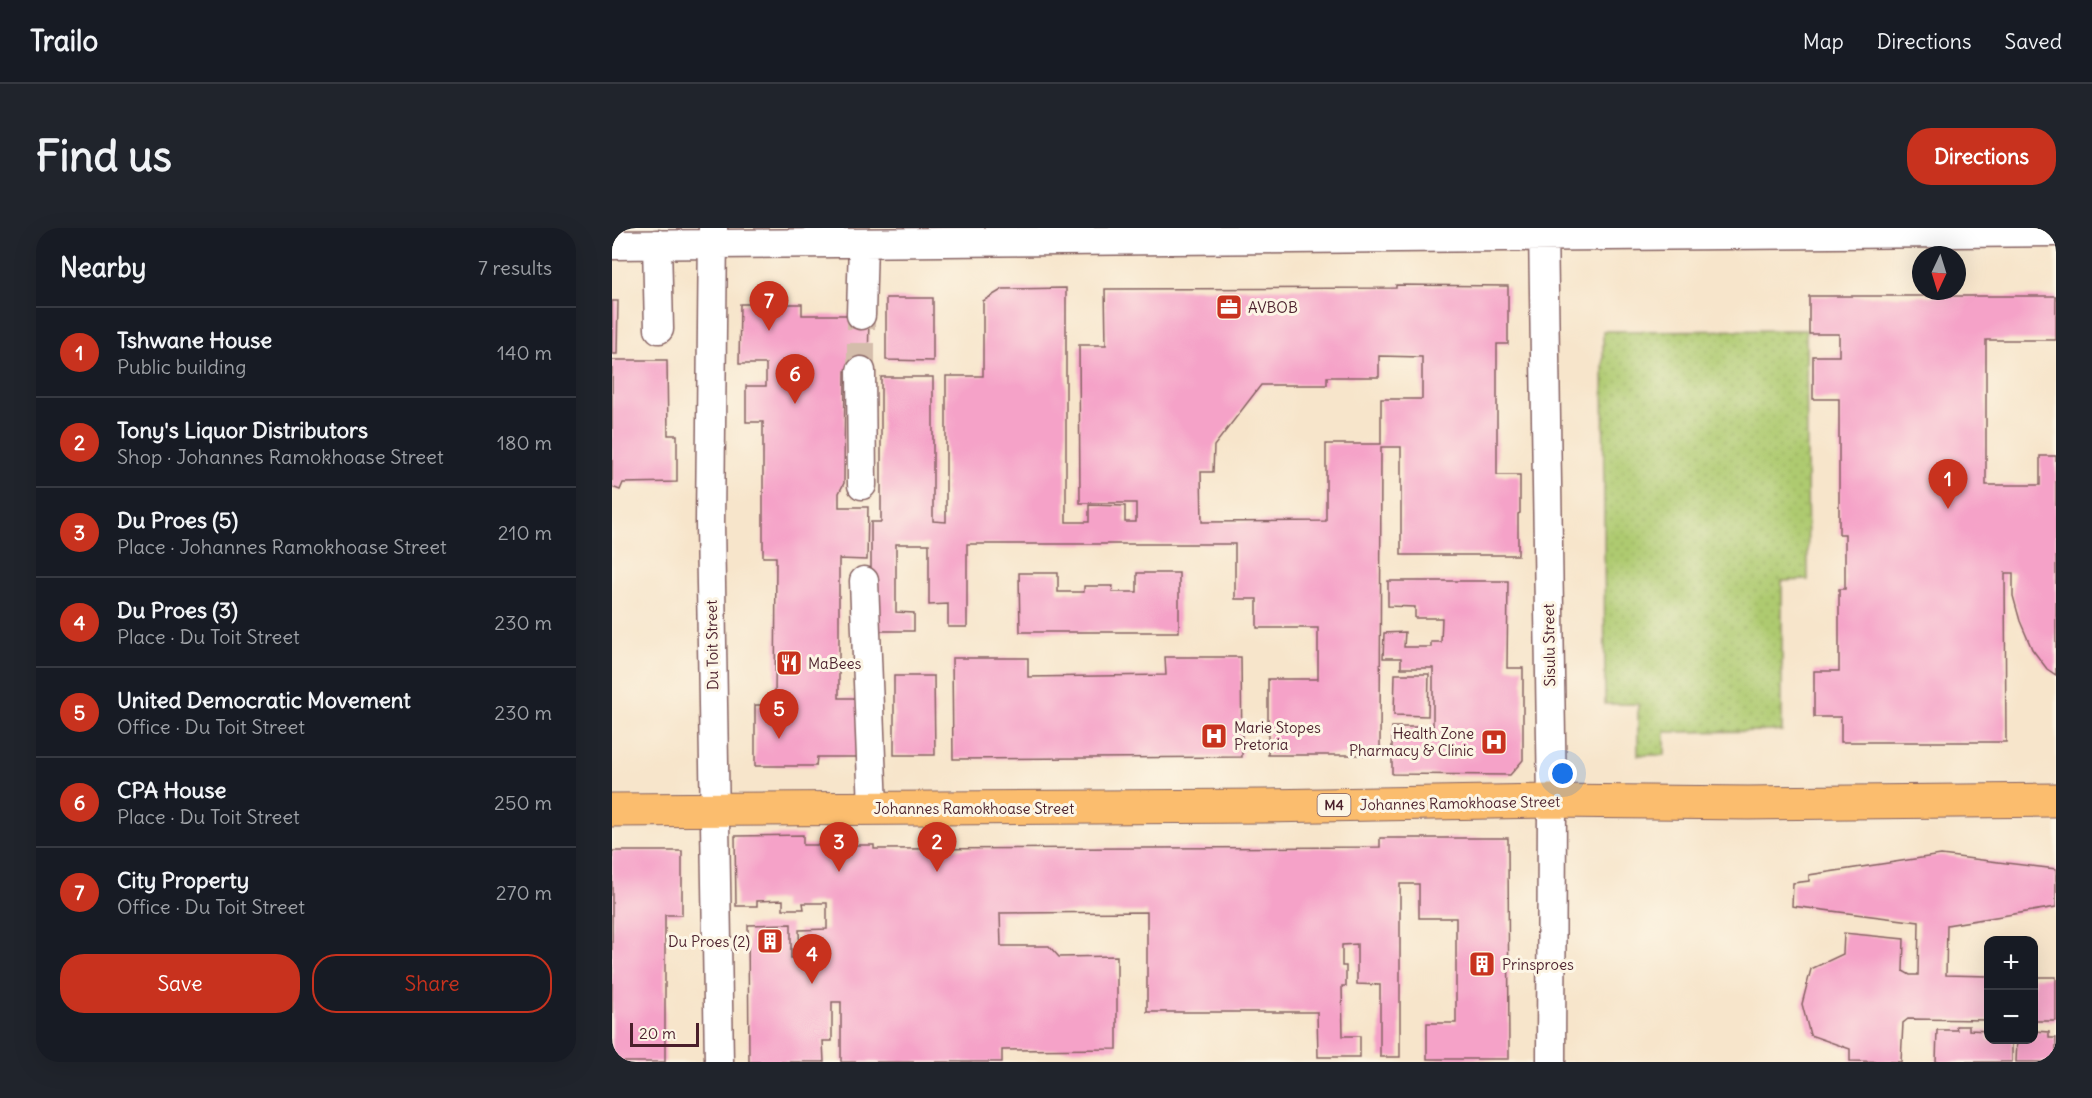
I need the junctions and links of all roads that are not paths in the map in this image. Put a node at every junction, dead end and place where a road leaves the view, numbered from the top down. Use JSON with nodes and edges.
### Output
{"nodes":[{"id":1,"x":2056,"y":232,"type":"edge"},
{"id":2,"x":1543,"y":233,"type":"edge"},
{"id":3,"x":713,"y":236,"type":"edge"},
{"id":4,"x":863,"y":243,"type":"junction"},
{"id":5,"x":657,"y":244,"type":"junction"},
{"id":6,"x":612,"y":245,"type":"edge"},
{"id":7,"x":861,"y":315,"type":"tunnel mouth"},
{"id":8,"x":659,"y":329,"type":"dead end"},
{"id":9,"x":861,"y":371,"type":"tunnel mouth"},
{"id":10,"x":862,"y":485,"type":"dead end"},
{"id":11,"x":864,"y":581,"type":"dead end"},
{"id":12,"x":2056,"y":800,"type":"edge"},
{"id":13,"x":1552,"y":801,"type":"junction"},
{"id":14,"x":873,"y":808,"type":"junction"},
{"id":15,"x":715,"y":809,"type":"junction"},
{"id":16,"x":612,"y":810,"type":"edge"},
{"id":17,"x":719,"y":1062,"type":"edge"},
{"id":18,"x":1551,"y":1062,"type":"edge"}],
"edges":[{"from":1,"to":2,"type":"street"},
{"from":2,"to":4,"type":"street"},
{"from":2,"to":13,"type":"street","name":"Sisulu Street"},
{"from":3,"to":4,"type":"street"},
{"from":3,"to":5,"type":"street"},
{"from":3,"to":15,"type":"street","name":"Du Toit Street"},
{"from":4,"to":7,"type":"street"},
{"from":5,"to":6,"type":"street"},
{"from":5,"to":8,"type":"street"},
{"from":9,"to":10,"type":"street"},
{"from":11,"to":14,"type":"street"},
{"from":12,"to":13,"type":"main road","name":"Johannes Ramokhoase Street","number":"M4"},
{"from":13,"to":14,"type":"main road","name":"Johannes Ramokhoase Street","number":"M4"},
{"from":13,"to":18,"type":"street","name":"Sisulu Street"},
{"from":14,"to":15,"type":"main road","name":"Johannes Ramokhoase Street","number":"M4"},
{"from":15,"to":16,"type":"main road","name":"Johannes Ramokhoase Street","number":"M4"},
{"from":15,"to":17,"type":"street","name":"Du Toit Street"}]}
